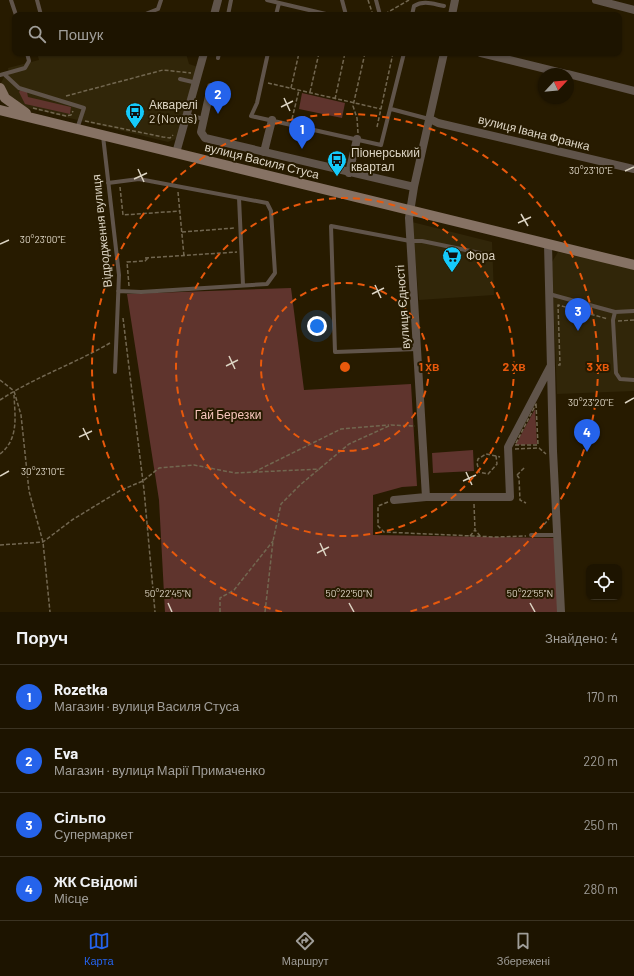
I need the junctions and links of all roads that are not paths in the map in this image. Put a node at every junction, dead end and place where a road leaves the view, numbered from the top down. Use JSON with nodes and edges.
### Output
{"nodes":[{"id":1,"x":11,"y":0,"type":"edge"},
{"id":2,"x":37,"y":0,"type":"edge"},
{"id":3,"x":160,"y":0,"type":"edge"},
{"id":4,"x":218,"y":0,"type":"edge"},
{"id":5,"x":231,"y":0,"type":"edge"},
{"id":6,"x":266,"y":0,"type":"edge"},
{"id":7,"x":342,"y":0,"type":"edge"},
{"id":8,"x":376,"y":0,"type":"edge"},
{"id":9,"x":455,"y":0,"type":"edge"},
{"id":10,"x":596,"y":0,"type":"edge"},
{"id":11,"x":279,"y":3,"type":"junction"},
{"id":12,"x":444,"y":6,"type":"dead end"},
{"id":13,"x":634,"y":10,"type":"edge"},
{"id":14,"x":15,"y":12,"type":"edge"},
{"id":15,"x":40,"y":12,"type":"edge"},
{"id":16,"x":150,"y":12,"type":"edge"},
{"id":17,"x":215,"y":12,"type":"edge"},
{"id":18,"x":229,"y":12,"type":"edge"},
{"id":19,"x":277,"y":12,"type":"edge"},
{"id":20,"x":317,"y":12,"type":"edge"},
{"id":21,"x":345,"y":12,"type":"edge"},
{"id":22,"x":379,"y":12,"type":"edge"},
{"id":23,"x":413,"y":12,"type":"edge"},
{"id":24,"x":453,"y":12,"type":"edge"},
{"id":25,"x":28,"y":56,"type":"edge"},
{"id":26,"x":203,"y":56,"type":"edge"},
{"id":27,"x":267,"y":56,"type":"edge"},
{"id":28,"x":403,"y":56,"type":"edge"},
{"id":29,"x":443,"y":56,"type":"edge"},
{"id":30,"x":493,"y":56,"type":"edge"},
{"id":31,"x":542,"y":68,"type":"edge"},
{"id":32,"x":2,"y":75,"type":"edge"},
{"id":33,"x":574,"y":76,"type":"edge"},
{"id":34,"x":180,"y":79,"type":"dead end"},
{"id":35,"x":197,"y":83,"type":"junction"},
{"id":36,"x":211,"y":86,"type":"dead end"},
{"id":37,"x":0,"y":88,"type":"edge"},
{"id":38,"x":634,"y":91,"type":"edge"},
{"id":39,"x":390,"y":109,"type":"junction"},
{"id":40,"x":0,"y":110,"type":"edge"},
{"id":41,"x":188,"y":115,"type":"junction"},
{"id":42,"x":36,"y":119,"type":"junction"},
{"id":43,"x":204,"y":119,"type":"junction"},
{"id":44,"x":430,"y":119,"type":"junction"},
{"id":45,"x":272,"y":120,"type":"junction"},
{"id":46,"x":79,"y":124,"type":"junction"},
{"id":47,"x":103,"y":135,"type":"junction"},
{"id":48,"x":357,"y":139,"type":"junction"},
{"id":49,"x":264,"y":152,"type":"junction"},
{"id":50,"x":176,"y":153,"type":"junction"},
{"id":51,"x":634,"y":169,"type":"edge"},
{"id":52,"x":349,"y":173,"type":"junction"},
{"id":53,"x":108,"y":183,"type":"junction"},
{"id":54,"x":414,"y":187,"type":"junction"},
{"id":55,"x":239,"y":198,"type":"junction"},
{"id":56,"x":409,"y":210,"type":"junction"},
{"id":57,"x":410,"y":241,"type":"junction"},
{"id":58,"x":548,"y":244,"type":"junction"},
{"id":59,"x":485,"y":254,"type":"dead end"},
{"id":60,"x":634,"y":265,"type":"edge"},
{"id":61,"x":243,"y":285,"type":"junction"},
{"id":62,"x":118,"y":291,"type":"junction"},
{"id":63,"x":549,"y":294,"type":"junction"},
{"id":64,"x":634,"y":311,"type":"edge"},
{"id":65,"x":615,"y":312,"type":"junction"},
{"id":66,"x":418,"y":349,"type":"junction"},
{"id":67,"x":551,"y":365,"type":"junction"},
{"id":68,"x":116,"y":372,"type":"dead end"},
{"id":69,"x":634,"y":380,"type":"edge"},
{"id":70,"x":426,"y":497,"type":"junction"},
{"id":71,"x":394,"y":500,"type":"road end"},
{"id":72,"x":530,"y":535,"type":"road end"},
{"id":73,"x":557,"y":535,"type":"junction"},
{"id":74,"x":561,"y":612,"type":"edge"}],
"edges":[{"from":1,"to":14,"type":"lane"},
{"from":2,"to":15,"type":"lane"},
{"from":3,"to":16,"type":"lane"},
{"from":4,"to":17,"type":"street"},
{"from":5,"to":18,"type":"lane"},
{"from":6,"to":11,"type":"lane"},
{"from":7,"to":21,"type":"lane"},
{"from":8,"to":22,"type":"lane"},
{"from":9,"to":24,"type":"street"},
{"from":10,"to":13,"type":"street"},
{"from":11,"to":19,"type":"lane"},
{"from":11,"to":20,"type":"lane"},
{"from":12,"to":23,"type":"lane"},
{"from":25,"to":32,"type":"lane"},
{"from":26,"to":35,"type":"street"},
{"from":27,"to":45,"type":"lane"},
{"from":28,"to":39,"type":"lane"},
{"from":29,"to":44,"type":"street","name":"вулиця Єдності"},
{"from":30,"to":31,"type":"street"},
{"from":32,"to":46,"type":"lane"},
{"from":33,"to":38,"type":"street"},
{"from":34,"to":35,"type":"lane"},
{"from":35,"to":41,"type":"street"},
{"from":36,"to":43,"type":"street"},
{"from":37,"to":42,"type":"main road"},
{"from":39,"to":44,"type":"lane"},
{"from":39,"to":48,"type":"lane"},
{"from":40,"to":42,"type":"main road","name":"вулиця Василя Стуса"},
{"from":41,"to":43,"type":"lane"},
{"from":41,"to":50,"type":"street"},
{"from":42,"to":46,"type":"main road","name":"вулиця Василя Стуса"},
{"from":43,"to":49,"type":"street"},
{"from":44,"to":51,"type":"street","name":"вулиця Івана Франка"},
{"from":44,"to":54,"type":"street","name":"вулиця Єдності"},
{"from":45,"to":48,"type":"lane"},
{"from":45,"to":49,"type":"street"},
{"from":46,"to":47,"type":"main road","name":"вулиця Василя Стуса"},
{"from":47,"to":50,"type":"main road","name":"вулиця Василя Стуса"},
{"from":47,"to":53,"type":"lane","name":"Відродження вулиця"},
{"from":48,"to":52,"type":"street"},
{"from":49,"to":52,"type":"street"},
{"from":50,"to":56,"type":"main road","name":"вулиця Василя Стуса"},
{"from":52,"to":54,"type":"street"},
{"from":53,"to":55,"type":"lane"},
{"from":53,"to":62,"type":"lane","name":"Відродження вулиця"},
{"from":54,"to":56,"type":"street","name":"вулиця Єдності"},
{"from":55,"to":61,"type":"lane"},
{"from":55,"to":61,"type":"lane"},
{"from":56,"to":57,"type":"street","name":"вулиця Єдності"},
{"from":56,"to":58,"type":"main road","name":"вулиця Василя Стуса"},
{"from":57,"to":59,"type":"lane"},
{"from":57,"to":66,"type":"street","name":"вулиця Єдності"},
{"from":57,"to":66,"type":"lane"},
{"from":58,"to":60,"type":"main road","name":"вулиця Василя Стуса"},
{"from":58,"to":63,"type":"street"},
{"from":61,"to":62,"type":"lane"},
{"from":62,"to":68,"type":"lane","name":"Відродження вулиця"},
{"from":63,"to":65,"type":"lane"},
{"from":63,"to":67,"type":"street"},
{"from":64,"to":65,"type":"lane"},
{"from":65,"to":69,"type":"lane"},
{"from":66,"to":70,"type":"street","name":"вулиця Єдності"},
{"from":67,"to":70,"type":"street"},
{"from":67,"to":73,"type":"street"},
{"from":70,"to":71,"type":"street"},
{"from":72,"to":73,"type":"lane"},
{"from":73,"to":74,"type":"street"}]}
